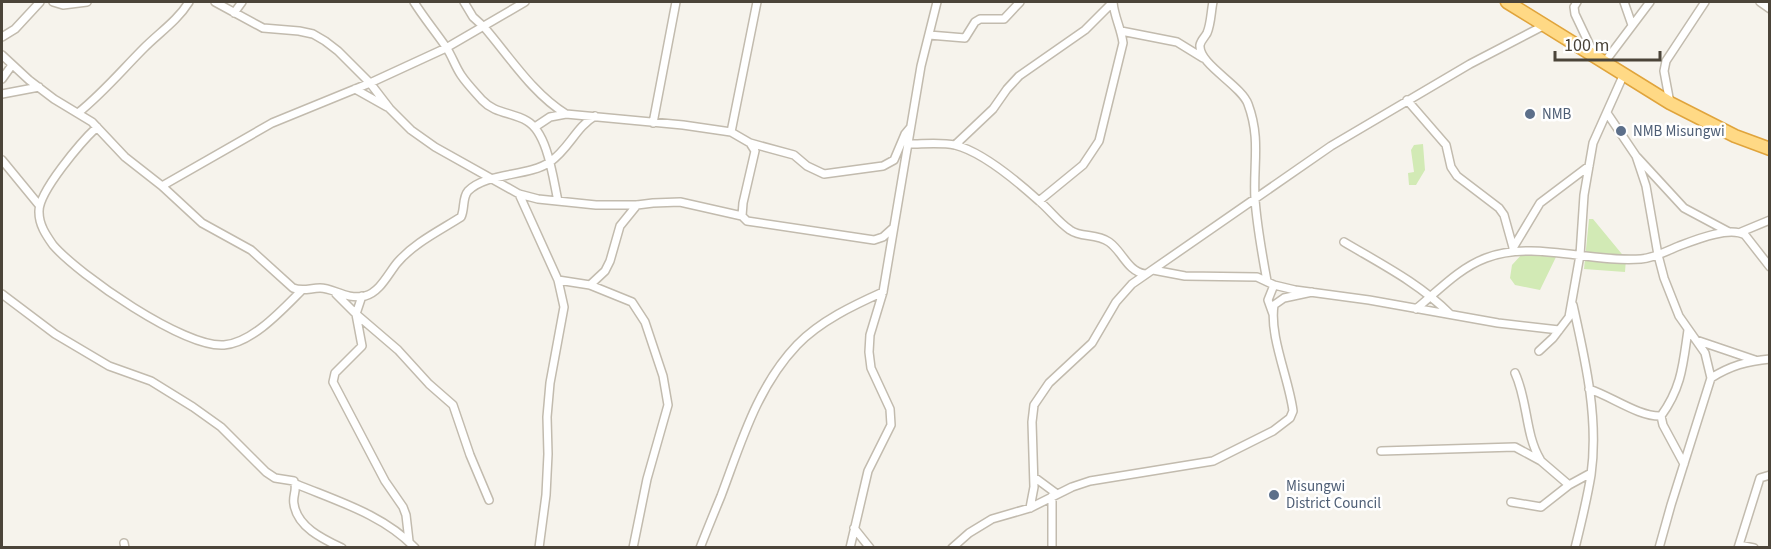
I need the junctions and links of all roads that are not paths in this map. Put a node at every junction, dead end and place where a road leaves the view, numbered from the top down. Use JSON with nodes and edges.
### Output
{"nodes":[{"id":1,"x":40,"y":2,"type":"edge"},
{"id":2,"x":53,"y":2,"type":"edge"},
{"id":3,"x":87,"y":2,"type":"edge"},
{"id":4,"x":189,"y":2,"type":"edge"},
{"id":5,"x":215,"y":2,"type":"edge"},
{"id":6,"x":242,"y":2,"type":"edge"},
{"id":7,"x":414,"y":2,"type":"edge"},
{"id":8,"x":464,"y":2,"type":"edge"},
{"id":9,"x":525,"y":2,"type":"edge"},
{"id":10,"x":675,"y":2,"type":"edge"},
{"id":11,"x":757,"y":2,"type":"edge"},
{"id":12,"x":937,"y":2,"type":"edge"},
{"id":13,"x":1020,"y":2,"type":"edge"},
{"id":14,"x":1113,"y":2,"type":"edge"},
{"id":15,"x":1212,"y":2,"type":"edge"},
{"id":16,"x":1507,"y":2,"type":"edge"},
{"id":17,"x":1577,"y":2,"type":"edge"},
{"id":18,"x":1624,"y":2,"type":"edge"},
{"id":19,"x":1650,"y":2,"type":"edge"},
{"id":20,"x":1706,"y":2,"type":"edge"},
{"id":21,"x":1760,"y":2,"type":"edge"},
{"id":22,"x":1770,"y":9,"type":"edge"},
{"id":23,"x":234,"y":13,"type":"junction"},
{"id":24,"x":1545,"y":25,"type":"junction"},
{"id":25,"x":1632,"y":25,"type":"junction"},
{"id":26,"x":484,"y":27,"type":"junction"},
{"id":27,"x":1121,"y":31,"type":"junction"},
{"id":28,"x":929,"y":35,"type":"junction"},
{"id":29,"x":2,"y":37,"type":"edge"},
{"id":30,"x":1202,"y":41,"type":"junction"},
{"id":31,"x":1187,"y":47,"type":"junction"},
{"id":32,"x":446,"y":48,"type":"junction"},
{"id":33,"x":2,"y":55,"type":"edge"},
{"id":34,"x":1206,"y":59,"type":"junction"},
{"id":35,"x":1600,"y":60,"type":"junction"},
{"id":36,"x":12,"y":65,"type":"junction"},
{"id":37,"x":1623,"y":76,"type":"junction"},
{"id":38,"x":2,"y":79,"type":"edge"},
{"id":39,"x":370,"y":83,"type":"junction"},
{"id":40,"x":39,"y":87,"type":"junction"},
{"id":41,"x":355,"y":89,"type":"junction"},
{"id":42,"x":2,"y":94,"type":"edge"},
{"id":43,"x":1407,"y":100,"type":"junction"},
{"id":44,"x":1670,"y":103,"type":"junction"},
{"id":45,"x":390,"y":109,"type":"junction"},
{"id":46,"x":78,"y":113,"type":"junction"},
{"id":47,"x":1608,"y":113,"type":"junction"},
{"id":48,"x":566,"y":114,"type":"junction"},
{"id":49,"x":595,"y":116,"type":"junction"},
{"id":50,"x":652,"y":123,"type":"junction"},
{"id":51,"x":912,"y":126,"type":"junction"},
{"id":52,"x":97,"y":127,"type":"junction"},
{"id":53,"x":535,"y":127,"type":"junction"},
{"id":54,"x":731,"y":132,"type":"junction"},
{"id":55,"x":750,"y":143,"type":"junction"},
{"id":56,"x":909,"y":144,"type":"junction"},
{"id":57,"x":955,"y":145,"type":"junction"},
{"id":58,"x":1770,"y":149,"type":"edge"},
{"id":59,"x":1636,"y":156,"type":"junction"},
{"id":60,"x":2,"y":160,"type":"edge"},
{"id":61,"x":550,"y":162,"type":"junction"},
{"id":62,"x":1589,"y":166,"type":"junction"},
{"id":63,"x":493,"y":178,"type":"junction"},
{"id":64,"x":162,"y":186,"type":"junction"},
{"id":65,"x":519,"y":194,"type":"junction"},
{"id":66,"x":1255,"y":199,"type":"junction"},
{"id":67,"x":558,"y":201,"type":"junction"},
{"id":68,"x":1039,"y":201,"type":"junction"},
{"id":69,"x":39,"y":206,"type":"junction"},
{"id":70,"x":637,"y":206,"type":"junction"},
{"id":71,"x":742,"y":216,"type":"junction"},
{"id":72,"x":1770,"y":220,"type":"edge"},
{"id":73,"x":893,"y":228,"type":"junction"},
{"id":74,"x":1729,"y":232,"type":"junction"},
{"id":75,"x":1741,"y":232,"type":"junction"},
{"id":76,"x":1344,"y":242,"type":"dead end"},
{"id":77,"x":1514,"y":249,"type":"junction"},
{"id":78,"x":1580,"y":255,"type":"junction"},
{"id":79,"x":1658,"y":255,"type":"junction"},
{"id":80,"x":1770,"y":267,"type":"edge"},
{"id":81,"x":1149,"y":272,"type":"junction"},
{"id":82,"x":558,"y":280,"type":"junction"},
{"id":83,"x":1267,"y":281,"type":"junction"},
{"id":84,"x":590,"y":285,"type":"junction"},
{"id":85,"x":1274,"y":285,"type":"junction"},
{"id":86,"x":301,"y":291,"type":"junction"},
{"id":87,"x":884,"y":292,"type":"junction"},
{"id":88,"x":1312,"y":292,"type":"junction"},
{"id":89,"x":2,"y":294,"type":"edge"},
{"id":90,"x":336,"y":294,"type":"junction"},
{"id":91,"x":362,"y":296,"type":"junction"},
{"id":92,"x":1432,"y":296,"type":"junction"},
{"id":93,"x":1572,"y":302,"type":"junction"},
{"id":94,"x":1416,"y":309,"type":"junction"},
{"id":95,"x":356,"y":314,"type":"junction"},
{"id":96,"x":1273,"y":314,"type":"junction"},
{"id":97,"x":1450,"y":314,"type":"junction"},
{"id":98,"x":1559,"y":330,"type":"junction"},
{"id":99,"x":1688,"y":330,"type":"junction"},
{"id":100,"x":1695,"y":340,"type":"junction"},
{"id":101,"x":1539,"y":351,"type":"dead end"},
{"id":102,"x":1770,"y":359,"type":"edge"},
{"id":103,"x":1755,"y":360,"type":"junction"},
{"id":104,"x":1515,"y":373,"type":"dead end"},
{"id":105,"x":1712,"y":378,"type":"junction"},
{"id":106,"x":1589,"y":389,"type":"junction"},
{"id":107,"x":1661,"y":416,"type":"junction"},
{"id":108,"x":1381,"y":451,"type":"dead end"},
{"id":109,"x":1541,"y":461,"type":"junction"},
{"id":110,"x":1684,"y":464,"type":"junction"},
{"id":111,"x":1591,"y":473,"type":"junction"},
{"id":112,"x":1770,"y":475,"type":"edge"},
{"id":113,"x":1034,"y":477,"type":"junction"},
{"id":114,"x":296,"y":484,"type":"junction"},
{"id":115,"x":1569,"y":485,"type":"junction"},
{"id":116,"x":1055,"y":495,"type":"junction"},
{"id":117,"x":489,"y":500,"type":"dead end"},
{"id":118,"x":1511,"y":502,"type":"dead end"},
{"id":119,"x":1029,"y":508,"type":"junction"},
{"id":120,"x":854,"y":528,"type":"junction"},
{"id":121,"x":409,"y":541,"type":"junction"},
{"id":122,"x":1738,"y":546,"type":"edge"},
{"id":123,"x":342,"y":548,"type":"edge"},
{"id":124,"x":416,"y":548,"type":"edge"},
{"id":125,"x":539,"y":548,"type":"edge"},
{"id":126,"x":633,"y":548,"type":"edge"},
{"id":127,"x":700,"y":548,"type":"edge"},
{"id":128,"x":850,"y":548,"type":"edge"},
{"id":129,"x":870,"y":548,"type":"edge"},
{"id":130,"x":952,"y":548,"type":"edge"},
{"id":131,"x":1052,"y":548,"type":"edge"},
{"id":132,"x":1575,"y":548,"type":"edge"},
{"id":133,"x":1659,"y":548,"type":"edge"},
{"id":134,"x":1754,"y":548,"type":"edge"}],
"edges":[{"from":1,"to":29,"type":"street"},
{"from":2,"to":3,"type":"street"},
{"from":4,"to":46,"type":"street"},
{"from":5,"to":23,"type":"street"},
{"from":6,"to":23,"type":"street"},
{"from":7,"to":32,"type":"street"},
{"from":8,"to":26,"type":"street"},
{"from":9,"to":26,"type":"street"},
{"from":10,"to":50,"type":"street"},
{"from":11,"to":54,"type":"street"},
{"from":12,"to":28,"type":"street"},
{"from":13,"to":28,"type":"street"},
{"from":14,"to":27,"type":"street"},
{"from":14,"to":57,"type":"street"},
{"from":15,"to":30,"type":"street"},
{"from":16,"to":24,"type":"highway"},
{"from":17,"to":35,"type":"street"},
{"from":18,"to":25,"type":"street"},
{"from":19,"to":25,"type":"street"},
{"from":20,"to":44,"type":"street"},
{"from":21,"to":22,"type":"street"},
{"from":23,"to":39,"type":"street"},
{"from":24,"to":35,"type":"highway"},
{"from":24,"to":43,"type":"street"},
{"from":25,"to":35,"type":"street"},
{"from":26,"to":32,"type":"street"},
{"from":26,"to":48,"type":"street"},
{"from":27,"to":31,"type":"street"},
{"from":27,"to":68,"type":"street"},
{"from":28,"to":51,"type":"street"},
{"from":30,"to":31,"type":"street"},
{"from":30,"to":34,"type":"street"},
{"from":31,"to":34,"type":"street"},
{"from":32,"to":39,"type":"street"},
{"from":32,"to":53,"type":"street"},
{"from":33,"to":36,"type":"street"},
{"from":34,"to":66,"type":"street"},
{"from":35,"to":37,"type":"highway"},
{"from":36,"to":38,"type":"street"},
{"from":36,"to":40,"type":"street"},
{"from":37,"to":44,"type":"highway"},
{"from":37,"to":47,"type":"street"},
{"from":39,"to":41,"type":"street"},
{"from":39,"to":45,"type":"street"},
{"from":40,"to":42,"type":"street"},
{"from":40,"to":46,"type":"street"},
{"from":41,"to":45,"type":"street"},
{"from":41,"to":64,"type":"street"},
{"from":43,"to":66,"type":"street"},
{"from":43,"to":77,"type":"street"},
{"from":44,"to":58,"type":"highway"},
{"from":45,"to":63,"type":"street"},
{"from":46,"to":52,"type":"street"},
{"from":47,"to":59,"type":"street"},
{"from":47,"to":62,"type":"street"},
{"from":48,"to":49,"type":"street"},
{"from":48,"to":53,"type":"street"},
{"from":49,"to":50,"type":"street"},
{"from":49,"to":61,"type":"street"},
{"from":50,"to":54,"type":"street"},
{"from":51,"to":55,"type":"street"},
{"from":51,"to":56,"type":"street"},
{"from":52,"to":64,"type":"street"},
{"from":52,"to":69,"type":"street"},
{"from":53,"to":61,"type":"street"},
{"from":54,"to":55,"type":"street"},
{"from":55,"to":71,"type":"street"},
{"from":56,"to":57,"type":"street"},
{"from":56,"to":73,"type":"street"},
{"from":57,"to":68,"type":"street"},
{"from":59,"to":74,"type":"street"},
{"from":59,"to":79,"type":"street"},
{"from":60,"to":69,"type":"street"},
{"from":61,"to":63,"type":"street"},
{"from":61,"to":67,"type":"street"},
{"from":62,"to":77,"type":"street"},
{"from":62,"to":78,"type":"street"},
{"from":63,"to":65,"type":"street"},
{"from":63,"to":91,"type":"street"},
{"from":64,"to":86,"type":"street"},
{"from":65,"to":67,"type":"street"},
{"from":65,"to":82,"type":"street"},
{"from":66,"to":81,"type":"street"},
{"from":66,"to":83,"type":"street"},
{"from":67,"to":70,"type":"street"},
{"from":68,"to":81,"type":"street"},
{"from":69,"to":86,"type":"street"},
{"from":70,"to":71,"type":"street"},
{"from":70,"to":84,"type":"street"},
{"from":71,"to":73,"type":"street"},
{"from":72,"to":75,"type":"street"},
{"from":73,"to":87,"type":"street"},
{"from":74,"to":75,"type":"street"},
{"from":74,"to":79,"type":"street"},
{"from":75,"to":80,"type":"street"},
{"from":76,"to":92,"type":"street"},
{"from":77,"to":78,"type":"street"},
{"from":77,"to":92,"type":"street"},
{"from":78,"to":79,"type":"street"},
{"from":78,"to":93,"type":"street"},
{"from":79,"to":99,"type":"street"},
{"from":81,"to":83,"type":"street"},
{"from":81,"to":113,"type":"street"},
{"from":82,"to":84,"type":"street"},
{"from":82,"to":125,"type":"street"},
{"from":83,"to":85,"type":"street"},
{"from":84,"to":126,"type":"street"},
{"from":85,"to":88,"type":"street"},
{"from":85,"to":96,"type":"street"},
{"from":86,"to":90,"type":"street"},
{"from":87,"to":120,"type":"street"},
{"from":87,"to":127,"type":"street"},
{"from":88,"to":94,"type":"street"},
{"from":88,"to":96,"type":"street"},
{"from":89,"to":114,"type":"street"},
{"from":90,"to":91,"type":"street"},
{"from":90,"to":95,"type":"street"},
{"from":91,"to":95,"type":"street"},
{"from":92,"to":94,"type":"street"},
{"from":92,"to":97,"type":"street"},
{"from":93,"to":98,"type":"street"},
{"from":93,"to":106,"type":"street"},
{"from":94,"to":97,"type":"street"},
{"from":95,"to":117,"type":"street"},
{"from":95,"to":121,"type":"street"},
{"from":96,"to":116,"type":"street"},
{"from":97,"to":98,"type":"street"},
{"from":98,"to":101,"type":"street"},
{"from":99,"to":100,"type":"street"},
{"from":99,"to":107,"type":"street"},
{"from":100,"to":103,"type":"street"},
{"from":100,"to":105,"type":"street"},
{"from":102,"to":103,"type":"street"},
{"from":103,"to":105,"type":"street"},
{"from":104,"to":109,"type":"street"},
{"from":105,"to":110,"type":"street"},
{"from":106,"to":107,"type":"street"},
{"from":106,"to":111,"type":"street"},
{"from":107,"to":110,"type":"street"},
{"from":108,"to":109,"type":"street"},
{"from":109,"to":115,"type":"street"},
{"from":110,"to":133,"type":"street"},
{"from":111,"to":115,"type":"street"},
{"from":111,"to":132,"type":"street"},
{"from":112,"to":122,"type":"street"},
{"from":113,"to":116,"type":"street"},
{"from":113,"to":119,"type":"street"},
{"from":114,"to":121,"type":"street"},
{"from":114,"to":123,"type":"street"},
{"from":115,"to":118,"type":"street"},
{"from":116,"to":119,"type":"street"},
{"from":116,"to":131,"type":"street"},
{"from":119,"to":130,"type":"street"},
{"from":120,"to":128,"type":"street"},
{"from":120,"to":129,"type":"street"},
{"from":121,"to":124,"type":"street"},
{"from":122,"to":134,"type":"street"}]}
